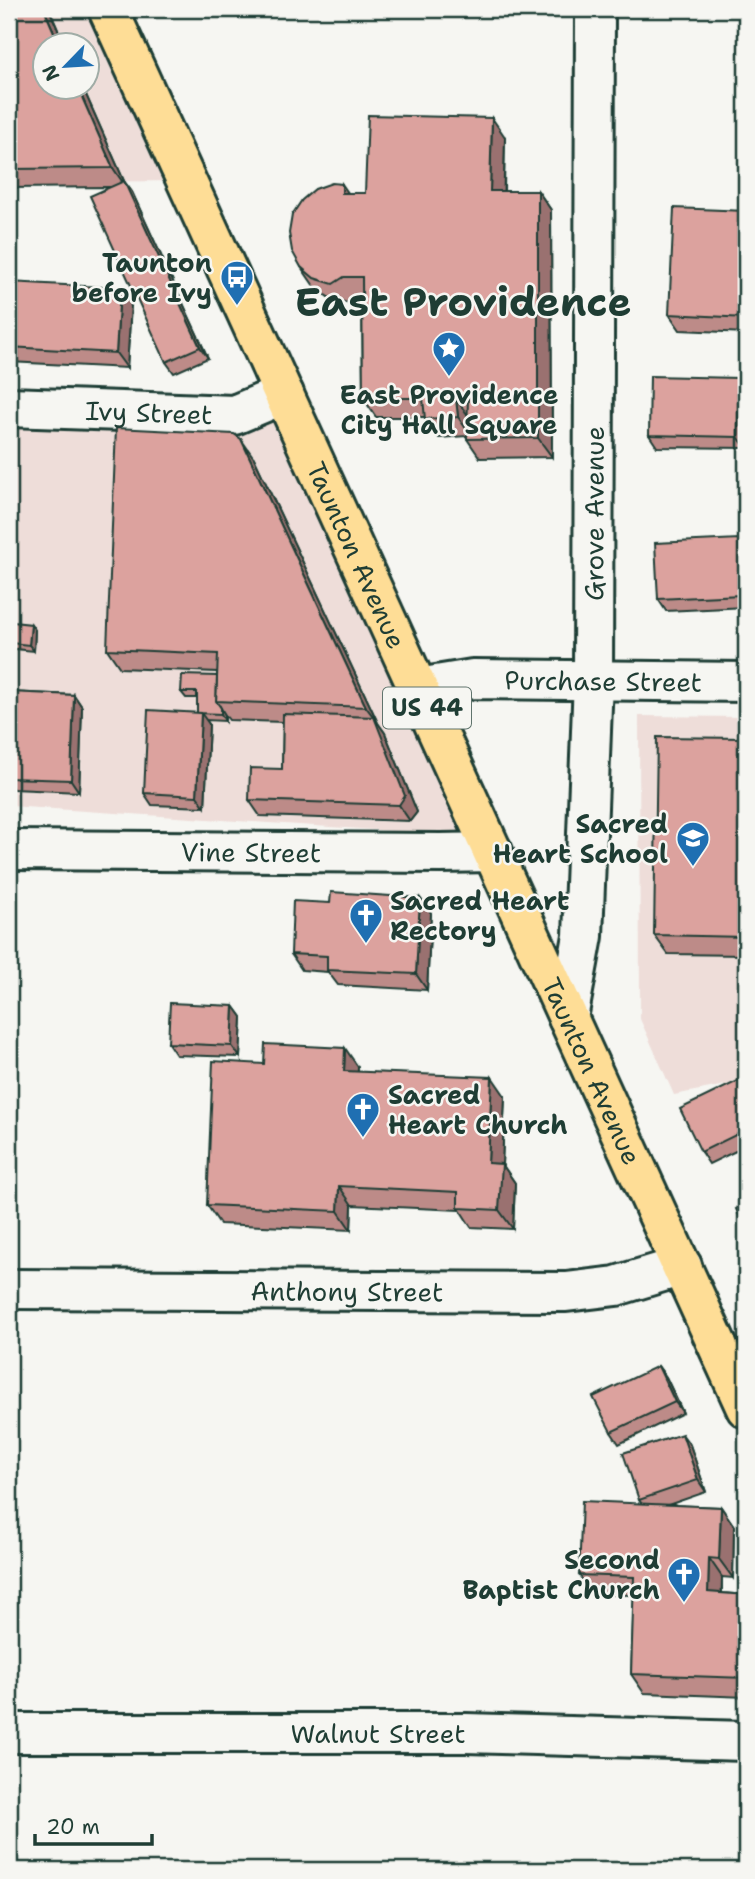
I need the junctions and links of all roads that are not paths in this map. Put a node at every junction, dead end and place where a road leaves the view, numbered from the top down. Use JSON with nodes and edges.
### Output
{"nodes":[{"id":1,"x":108,"y":9,"type":"edge"},
{"id":2,"x":595,"y":9,"type":"edge"},
{"id":3,"x":284,"y":394,"type":"junction"},
{"id":4,"x":9,"y":407,"type":"edge"},
{"id":5,"x":593,"y":680,"type":"junction"},
{"id":6,"x":746,"y":682,"type":"edge"},
{"id":7,"x":418,"y":688,"type":"junction"},
{"id":8,"x":9,"y":850,"type":"edge"},
{"id":9,"x":493,"y":852,"type":"junction"},
{"id":10,"x":568,"y":1018,"type":"junction"},
{"id":11,"x":681,"y":1266,"type":"junction"},
{"id":12,"x":9,"y":1289,"type":"edge"},
{"id":13,"x":746,"y":1408,"type":"edge"},
{"id":14,"x":9,"y":1733,"type":"edge"},
{"id":15,"x":746,"y":1741,"type":"edge"}],
"edges":[{"from":1,"to":3,"type":"highway","name":"Taunton Avenue","number":"US 44"},
{"from":2,"to":5,"type":"street","name":"Grove Avenue"},
{"from":3,"to":4,"type":"street","name":"Ivy Street"},
{"from":3,"to":7,"type":"highway","name":"Taunton Avenue","number":"US 44"},
{"from":5,"to":6,"type":"street","name":"Purchase Street"},
{"from":5,"to":7,"type":"street","name":"Purchase Street"},
{"from":5,"to":10,"type":"street","name":"Grove Avenue"},
{"from":7,"to":9,"type":"highway","name":"Taunton Avenue","number":"US 44"},
{"from":8,"to":9,"type":"street","name":"Vine Street"},
{"from":9,"to":10,"type":"highway","name":"Taunton Avenue","number":"US 44"},
{"from":10,"to":11,"type":"highway","name":"Taunton Avenue","number":"US 44"},
{"from":11,"to":12,"type":"street","name":"Anthony Street"},
{"from":11,"to":13,"type":"highway","name":"Taunton Avenue","number":"US 44"},
{"from":14,"to":15,"type":"street","name":"Walnut Street"}]}
